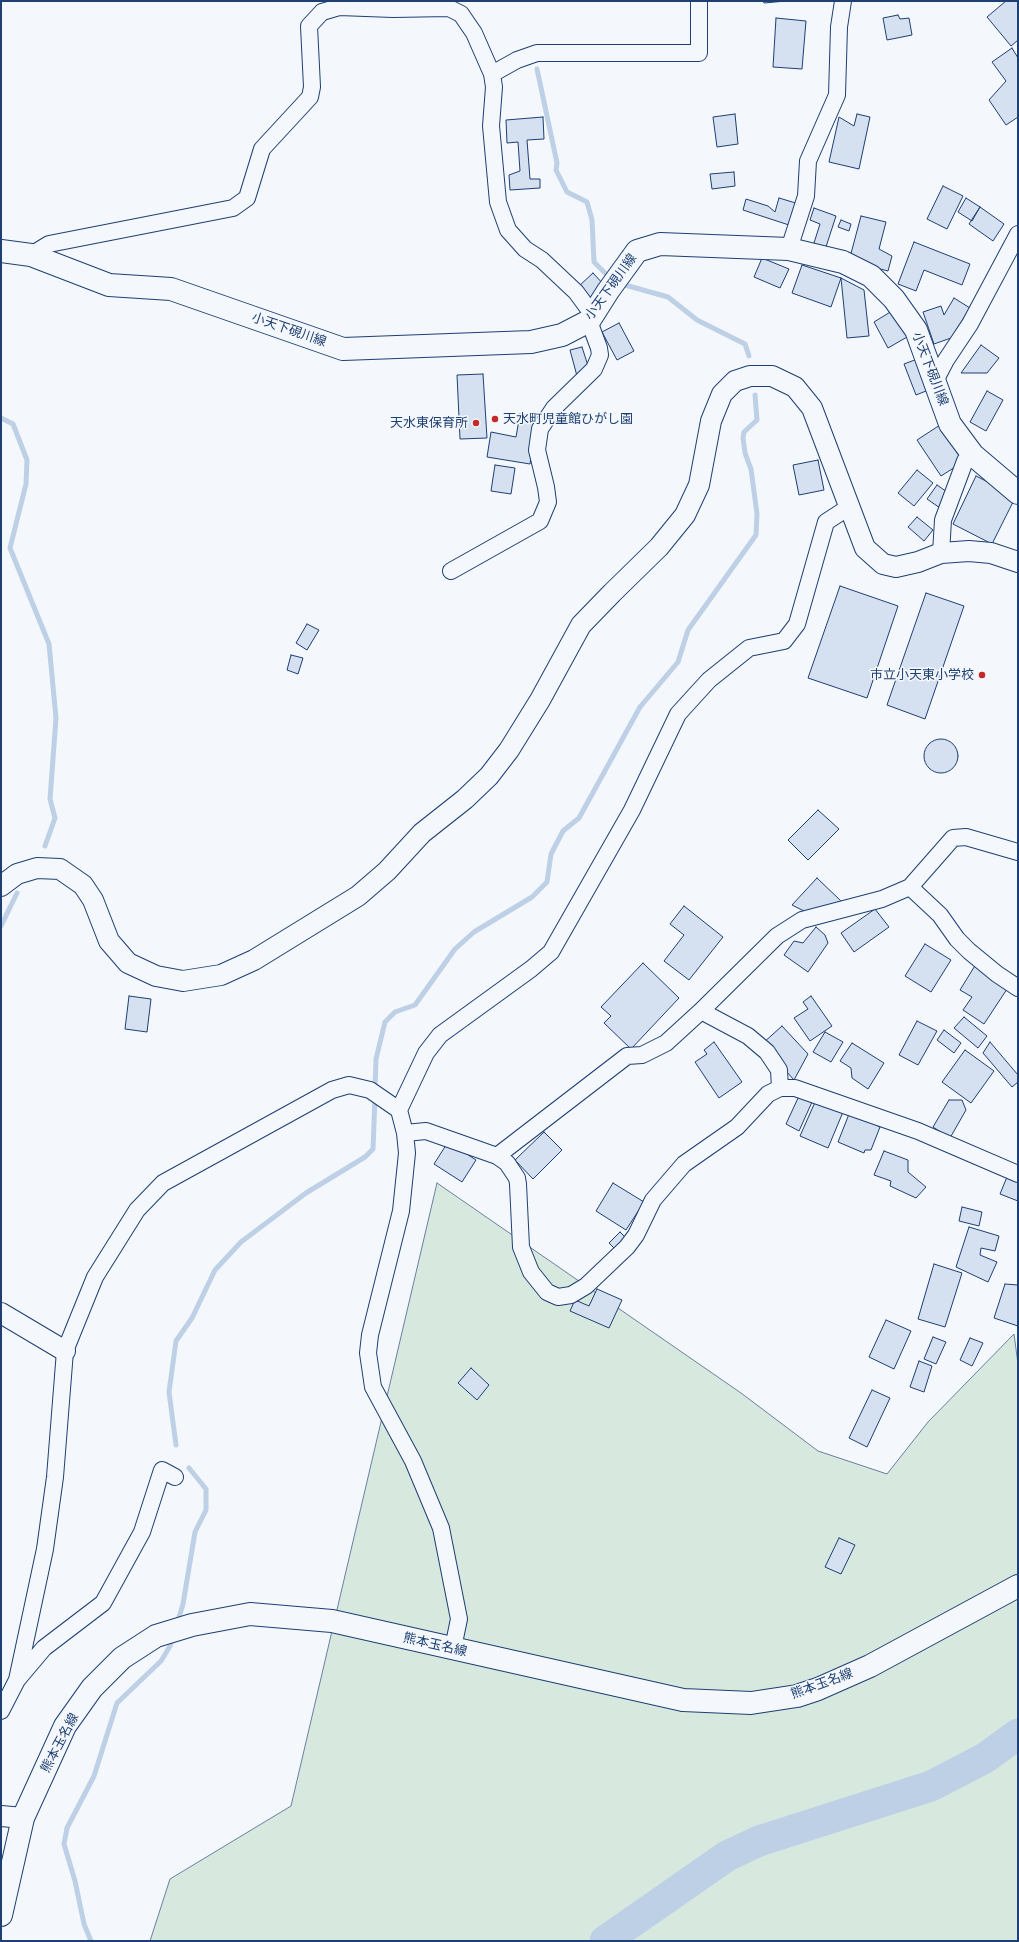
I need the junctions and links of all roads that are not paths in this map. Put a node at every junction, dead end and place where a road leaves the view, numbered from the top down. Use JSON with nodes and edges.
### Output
{"nodes":[{"id":1,"x":699,"y":1,"type":"edge"},
{"id":2,"x":844,"y":1,"type":"edge"},
{"id":3,"x":492,"y":74,"type":"junction"},
{"id":4,"x":1018,"y":234,"type":"edge"},
{"id":5,"x":789,"y":249,"type":"junction"},
{"id":6,"x":1,"y":251,"type":"edge"},
{"id":7,"x":31,"y":255,"type":"junction"},
{"id":8,"x":591,"y":318,"type":"junction"},
{"id":9,"x":935,"y":381,"type":"junction"},
{"id":10,"x":972,"y":455,"type":"junction"},
{"id":11,"x":1018,"y":494,"type":"edge"},
{"id":12,"x":849,"y":507,"type":"junction"},
{"id":13,"x":941,"y":553,"type":"junction"},
{"id":14,"x":1018,"y":562,"type":"edge"},
{"id":15,"x":451,"y":571,"type":"dead end"},
{"id":16,"x":1018,"y":852,"type":"edge"},
{"id":17,"x":1,"y":886,"type":"edge"},
{"id":18,"x":910,"y":887,"type":"junction"},
{"id":19,"x":1018,"y":988,"type":"edge"},
{"id":20,"x":702,"y":1012,"type":"junction"},
{"id":21,"x":780,"y":1088,"type":"junction"},
{"id":22,"x":399,"y":1110,"type":"junction"},
{"id":23,"x":405,"y":1133,"type":"junction"},
{"id":24,"x":497,"y":1156,"type":"junction"},
{"id":25,"x":1018,"y":1174,"type":"edge"},
{"id":26,"x":1,"y":1313,"type":"edge"},
{"id":27,"x":65,"y":1351,"type":"junction"},
{"id":28,"x":175,"y":1478,"type":"dead end"},
{"id":29,"x":1018,"y":1586,"type":"edge"},
{"id":30,"x":453,"y":1648,"type":"junction"},
{"id":31,"x":17,"y":1680,"type":"junction"},
{"id":32,"x":1,"y":1711,"type":"edge"},
{"id":33,"x":1,"y":1816,"type":"edge"},
{"id":34,"x":23,"y":1818,"type":"junction"},
{"id":35,"x":1,"y":1915,"type":"edge"}],
"edges":[{"from":1,"to":3,"type":"street"},
{"from":2,"to":5,"type":"street"},
{"from":3,"to":7,"type":"street"},
{"from":3,"to":8,"type":"street"},
{"from":4,"to":9,"type":"street"},
{"from":5,"to":8,"type":"main road","name":"小天下硯川線"},
{"from":5,"to":9,"type":"main road","name":"小天下硯川線"},
{"from":6,"to":7,"type":"main road","name":"小天下硯川線"},
{"from":7,"to":8,"type":"main road","name":"小天下硯川線"},
{"from":8,"to":15,"type":"street"},
{"from":9,"to":10,"type":"main road","name":"小天下硯川線"},
{"from":10,"to":11,"type":"main road","name":"小天下硯川線"},
{"from":10,"to":13,"type":"street"},
{"from":12,"to":13,"type":"street"},
{"from":12,"to":17,"type":"street"},
{"from":12,"to":22,"type":"street"},
{"from":13,"to":14,"type":"street"},
{"from":16,"to":18,"type":"street"},
{"from":18,"to":19,"type":"street"},
{"from":18,"to":20,"type":"street"},
{"from":20,"to":21,"type":"street"},
{"from":20,"to":24,"type":"street"},
{"from":21,"to":24,"type":"street"},
{"from":21,"to":25,"type":"street"},
{"from":22,"to":23,"type":"street"},
{"from":22,"to":27,"type":"street"},
{"from":23,"to":24,"type":"street"},
{"from":23,"to":30,"type":"street"},
{"from":26,"to":27,"type":"street"},
{"from":27,"to":31,"type":"street"},
{"from":28,"to":31,"type":"street"},
{"from":29,"to":30,"type":"main road","name":"熊本玉名線"},
{"from":30,"to":34,"type":"main road","name":"熊本玉名線"},
{"from":31,"to":32,"type":"street"},
{"from":33,"to":34,"type":"street"},
{"from":34,"to":35,"type":"main road","name":"熊本玉名線"}]}
